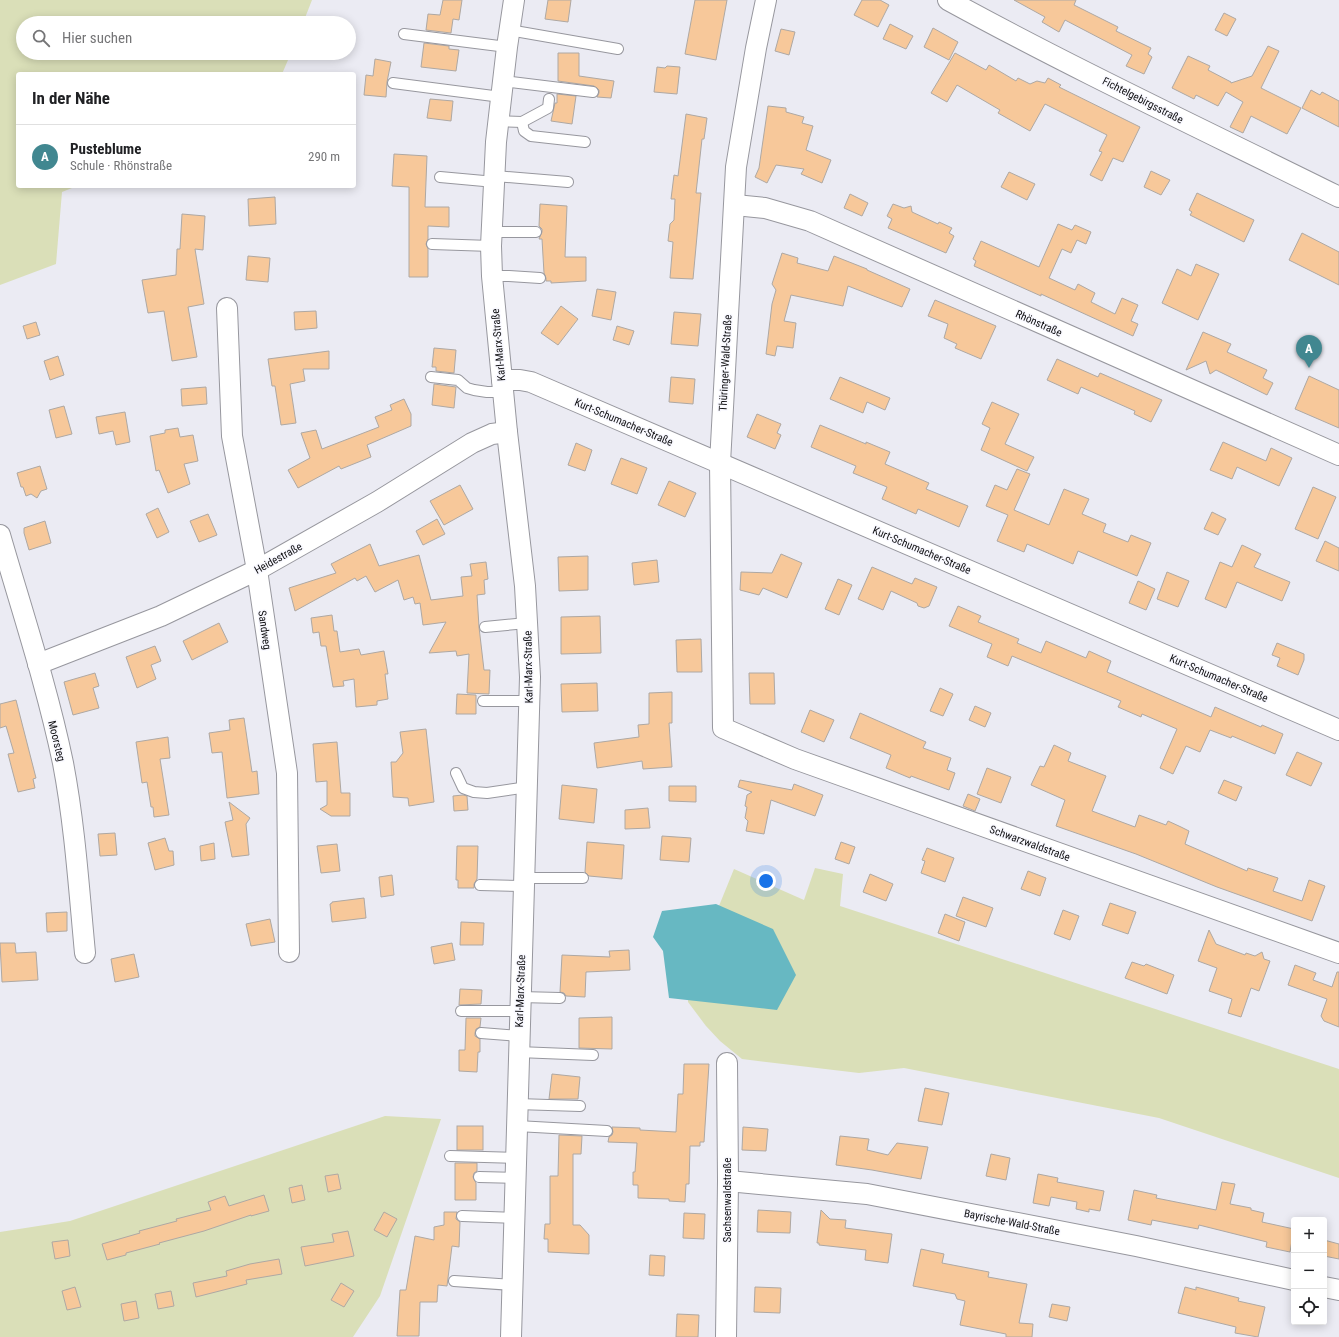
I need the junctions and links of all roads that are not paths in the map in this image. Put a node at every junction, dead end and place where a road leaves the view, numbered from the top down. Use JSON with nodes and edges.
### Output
{"nodes":[{"id":1,"x":514,"y":0,"type":"edge"},
{"id":2,"x":766,"y":0,"type":"edge"},
{"id":3,"x":948,"y":0,"type":"edge"},
{"id":4,"x":404,"y":34,"type":"dead end"},
{"id":5,"x":508,"y":38,"type":"junction"},
{"id":6,"x":618,"y":48,"type":"dead end"},
{"id":7,"x":393,"y":83,"type":"dead end"},
{"id":8,"x":502,"y":89,"type":"junction"},
{"id":9,"x":593,"y":92,"type":"dead end"},
{"id":10,"x":549,"y":98,"type":"dead end"},
{"id":11,"x":498,"y":121,"type":"junction"},
{"id":12,"x":522,"y":122,"type":"junction"},
{"id":13,"x":584,"y":142,"type":"dead end"},
{"id":14,"x":440,"y":177,"type":"dead end"},
{"id":15,"x":495,"y":179,"type":"junction"},
{"id":16,"x":568,"y":182,"type":"dead end"},
{"id":17,"x":1339,"y":197,"type":"edge"},
{"id":18,"x":734,"y":205,"type":"junction"},
{"id":19,"x":536,"y":232,"type":"dead end"},
{"id":20,"x":492,"y":239,"type":"junction"},
{"id":21,"x":432,"y":244,"type":"dead end"},
{"id":22,"x":492,"y":276,"type":"junction"},
{"id":23,"x":540,"y":278,"type":"dead end"},
{"id":24,"x":227,"y":308,"type":"dead end"},
{"id":25,"x":431,"y":377,"type":"dead end"},
{"id":26,"x":502,"y":386,"type":"junction"},
{"id":27,"x":507,"y":432,"type":"junction"},
{"id":28,"x":1339,"y":455,"type":"edge"},
{"id":29,"x":720,"y":462,"type":"junction"},
{"id":30,"x":0,"y":535,"type":"edge"},
{"id":31,"x":257,"y":570,"type":"junction"},
{"id":32,"x":527,"y":623,"type":"junction"},
{"id":33,"x":485,"y":627,"type":"dead end"},
{"id":34,"x":38,"y":664,"type":"junction"},
{"id":35,"x":483,"y":701,"type":"dead end"},
{"id":36,"x":530,"y":702,"type":"junction"},
{"id":37,"x":724,"y":728,"type":"joint"},
{"id":38,"x":1339,"y":730,"type":"edge"},
{"id":39,"x":456,"y":773,"type":"dead end"},
{"id":40,"x":528,"y":787,"type":"junction"},
{"id":41,"x":583,"y":878,"type":"dead end"},
{"id":42,"x":523,"y":882,"type":"junction"},
{"id":43,"x":480,"y":885,"type":"dead end"},
{"id":44,"x":289,"y":952,"type":"dead end"},
{"id":45,"x":85,"y":953,"type":"dead end"},
{"id":46,"x":1339,"y":953,"type":"edge"},
{"id":47,"x":560,"y":998,"type":"dead end"},
{"id":48,"x":520,"y":1004,"type":"junction"},
{"id":49,"x":461,"y":1011,"type":"dead end"},
{"id":50,"x":481,"y":1033,"type":"dead end"},
{"id":51,"x":519,"y":1044,"type":"junction"},
{"id":52,"x":593,"y":1055,"type":"dead end"},
{"id":53,"x":727,"y":1063,"type":"dead end"},
{"id":54,"x":517,"y":1104,"type":"junction"},
{"id":55,"x":580,"y":1106,"type":"dead end"},
{"id":56,"x":517,"y":1126,"type":"junction"},
{"id":57,"x":607,"y":1131,"type":"dead end"},
{"id":58,"x":450,"y":1156,"type":"dead end"},
{"id":59,"x":516,"y":1158,"type":"junction"},
{"id":60,"x":479,"y":1177,"type":"dead end"},
{"id":61,"x":515,"y":1178,"type":"junction"},
{"id":62,"x":728,"y":1181,"type":"junction"},
{"id":63,"x":462,"y":1216,"type":"dead end"},
{"id":64,"x":514,"y":1218,"type":"junction"},
{"id":65,"x":1291,"y":1279,"type":"edge"},
{"id":66,"x":454,"y":1281,"type":"dead end"},
{"id":67,"x":512,"y":1285,"type":"junction"},
{"id":68,"x":1327,"y":1288,"type":"edge"},
{"id":69,"x":1339,"y":1290,"type":"edge"},
{"id":70,"x":511,"y":1337,"type":"edge"},
{"id":71,"x":726,"y":1337,"type":"edge"}],
"edges":[{"from":1,"to":5,"type":"street","name":"Karl-Marx-Straße"},
{"from":2,"to":18,"type":"street","name":"Thüringer-Wald-Straße"},
{"from":3,"to":17,"type":"street","name":"Fichtelgebirgsstraße"},
{"from":4,"to":5,"type":"lane"},
{"from":5,"to":6,"type":"lane"},
{"from":5,"to":8,"type":"street","name":"Karl-Marx-Straße"},
{"from":7,"to":8,"type":"lane"},
{"from":8,"to":9,"type":"lane"},
{"from":8,"to":11,"type":"street","name":"Karl-Marx-Straße"},
{"from":10,"to":12,"type":"lane"},
{"from":11,"to":12,"type":"lane"},
{"from":11,"to":15,"type":"street","name":"Karl-Marx-Straße"},
{"from":12,"to":13,"type":"lane"},
{"from":14,"to":15,"type":"lane"},
{"from":15,"to":16,"type":"lane"},
{"from":15,"to":20,"type":"street","name":"Karl-Marx-Straße"},
{"from":18,"to":28,"type":"street","name":"Rhönstraße"},
{"from":18,"to":29,"type":"street","name":"Thüringer-Wald-Straße"},
{"from":19,"to":20,"type":"lane"},
{"from":20,"to":21,"type":"lane"},
{"from":20,"to":22,"type":"street","name":"Karl-Marx-Straße"},
{"from":22,"to":23,"type":"lane"},
{"from":22,"to":26,"type":"street","name":"Karl-Marx-Straße"},
{"from":24,"to":31,"type":"street","name":"Sandweg"},
{"from":25,"to":26,"type":"lane"},
{"from":26,"to":27,"type":"street","name":"Karl-Marx-Straße"},
{"from":26,"to":29,"type":"street","name":"Kurt-Schumacher-Straße"},
{"from":27,"to":31,"type":"street","name":"Heidestraße"},
{"from":27,"to":32,"type":"street","name":"Karl-Marx-Straße"},
{"from":29,"to":37,"type":"street","name":"Thüringer-Wald-Straße"},
{"from":29,"to":38,"type":"street","name":"Kurt-Schumacher-Straße"},
{"from":30,"to":34,"type":"street","name":"Moorsteg"},
{"from":31,"to":34,"type":"street","name":"Heidestraße"},
{"from":31,"to":44,"type":"street","name":"Sandweg"},
{"from":32,"to":33,"type":"lane"},
{"from":32,"to":36,"type":"street","name":"Karl-Marx-Straße"},
{"from":34,"to":45,"type":"street","name":"Moorsteg"},
{"from":35,"to":36,"type":"lane"},
{"from":36,"to":40,"type":"street","name":"Karl-Marx-Straße"},
{"from":37,"to":46,"type":"street","name":"Schwarzwaldstraße"},
{"from":39,"to":40,"type":"lane"},
{"from":40,"to":42,"type":"street","name":"Karl-Marx-Straße"},
{"from":41,"to":42,"type":"lane"},
{"from":42,"to":43,"type":"lane"},
{"from":42,"to":48,"type":"street","name":"Karl-Marx-Straße"},
{"from":47,"to":48,"type":"lane"},
{"from":48,"to":49,"type":"lane"},
{"from":48,"to":51,"type":"street","name":"Karl-Marx-Straße"},
{"from":50,"to":51,"type":"lane"},
{"from":51,"to":52,"type":"lane"},
{"from":51,"to":54,"type":"street","name":"Karl-Marx-Straße"},
{"from":53,"to":62,"type":"street","name":"Sachsenwaldstraße"},
{"from":54,"to":55,"type":"lane"},
{"from":54,"to":56,"type":"street","name":"Karl-Marx-Straße"},
{"from":56,"to":57,"type":"lane"},
{"from":56,"to":59,"type":"street","name":"Karl-Marx-Straße"},
{"from":58,"to":59,"type":"lane"},
{"from":59,"to":61,"type":"street","name":"Karl-Marx-Straße"},
{"from":60,"to":61,"type":"lane"},
{"from":61,"to":64,"type":"street","name":"Karl-Marx-Straße"},
{"from":62,"to":65,"type":"street","name":"Bayrische-Wald-Straße"},
{"from":62,"to":71,"type":"street","name":"Sachsenwaldstraße"},
{"from":63,"to":64,"type":"lane"},
{"from":64,"to":67,"type":"street","name":"Karl-Marx-Straße"},
{"from":66,"to":67,"type":"lane"},
{"from":67,"to":70,"type":"street","name":"Karl-Marx-Straße"},
{"from":68,"to":69,"type":"street"}]}
